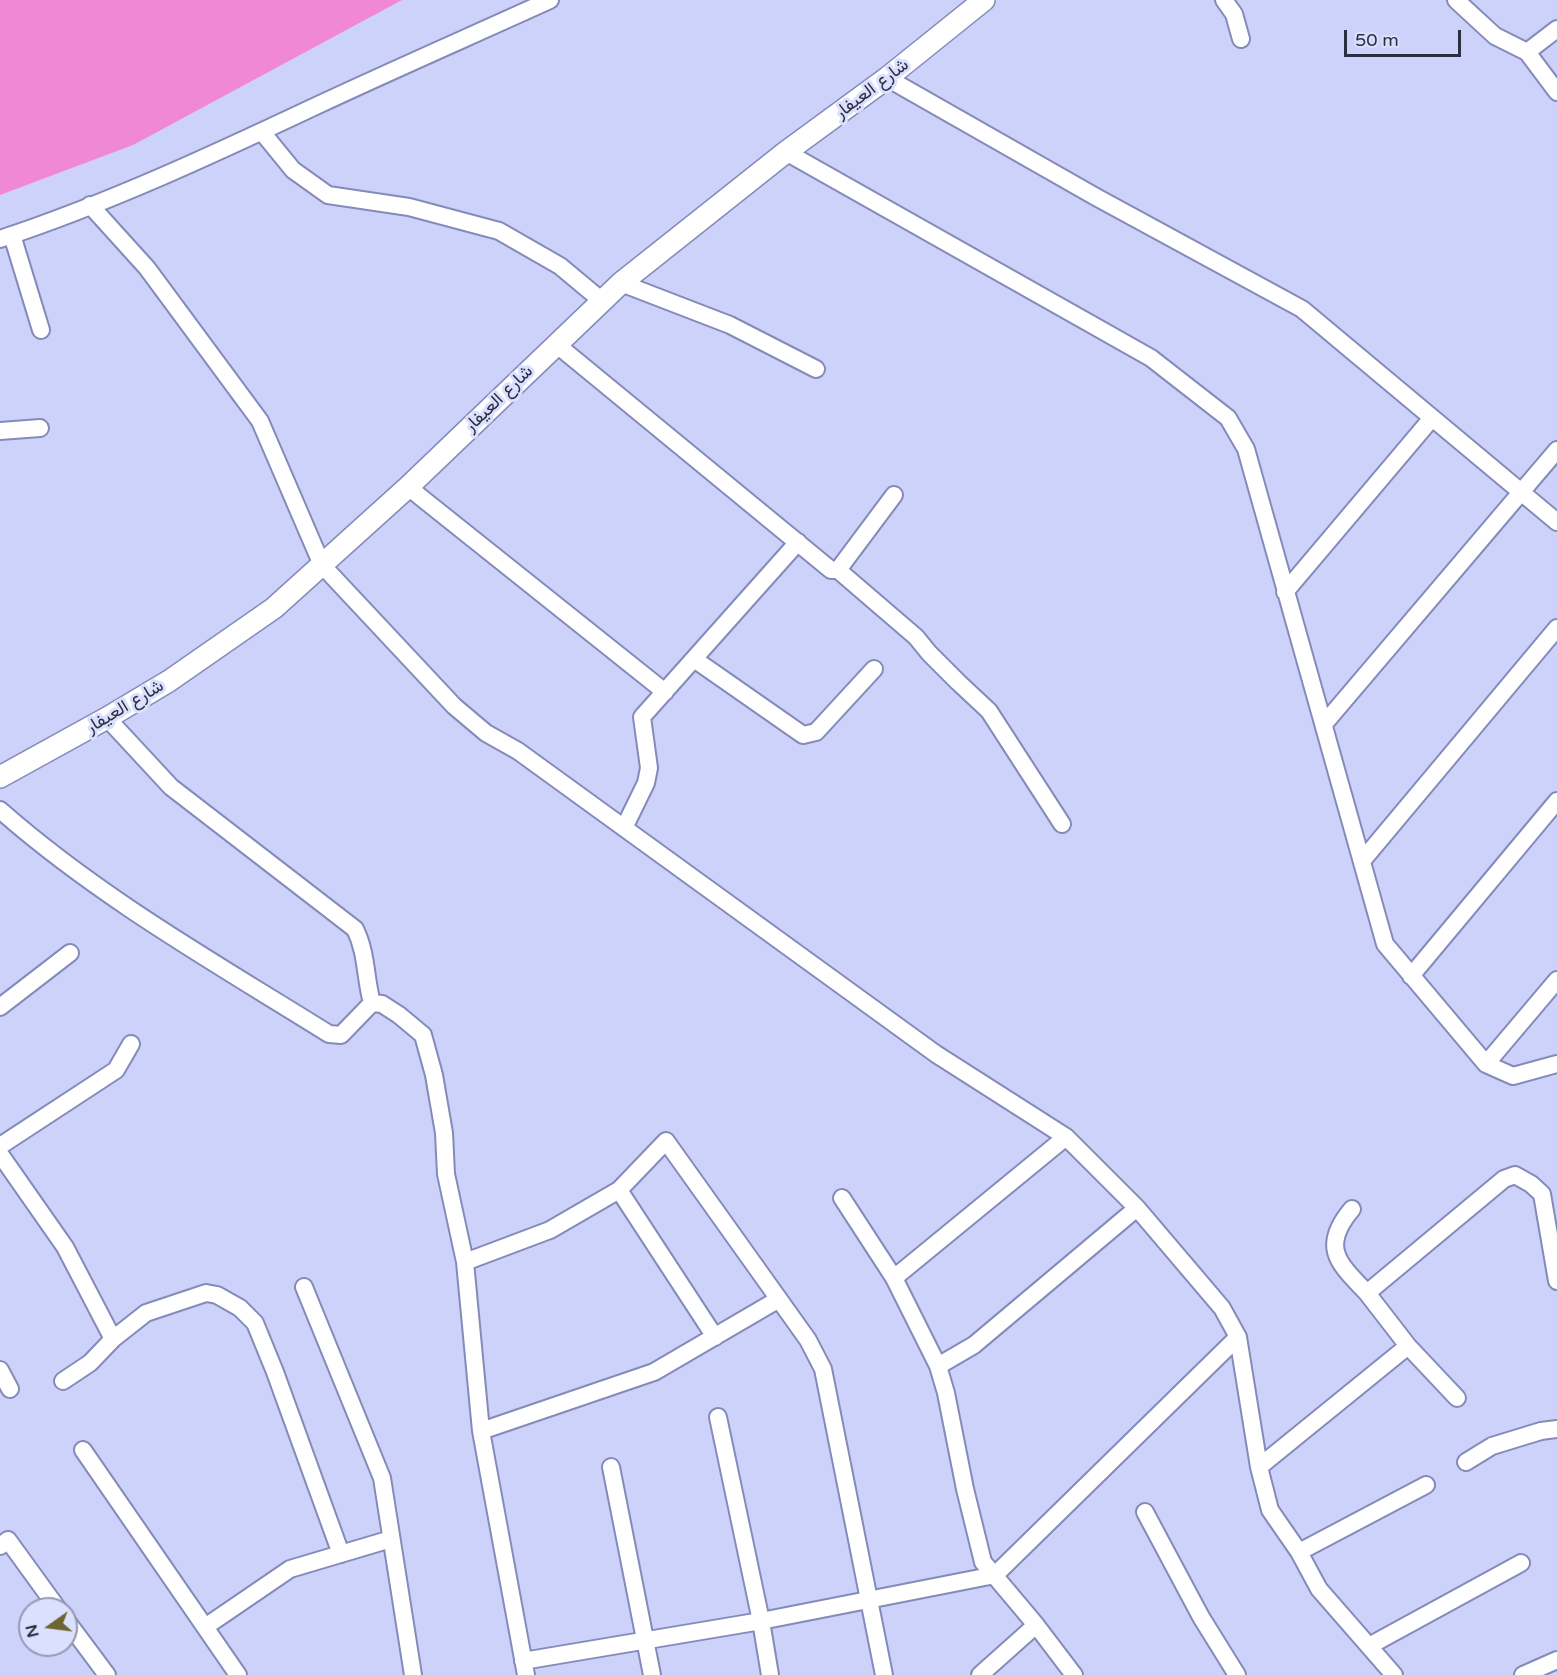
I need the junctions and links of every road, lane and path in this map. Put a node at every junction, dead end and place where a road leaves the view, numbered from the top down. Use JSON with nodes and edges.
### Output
{"nodes":[{"id":1,"x":550,"y":0,"type":"edge"},
{"id":2,"x":984,"y":0,"type":"edge"},
{"id":3,"x":1224,"y":0,"type":"edge"},
{"id":4,"x":1456,"y":0,"type":"edge"},
{"id":5,"x":1557,"y":29,"type":"edge"},
{"id":6,"x":1241,"y":39,"type":"dead end"},
{"id":7,"x":1527,"y":52,"type":"junction"},
{"id":8,"x":887,"y":78,"type":"junction"},
{"id":9,"x":1557,"y":92,"type":"edge"},
{"id":10,"x":262,"y":132,"type":"junction"},
{"id":11,"x":786,"y":152,"type":"junction"},
{"id":12,"x":90,"y":205,"type":"junction"},
{"id":13,"x":6,"y":237,"type":"edge"},
{"id":14,"x":621,"y":283,"type":"junction"},
{"id":15,"x":602,"y":301,"type":"junction"},
{"id":16,"x":41,"y":330,"type":"dead end"},
{"id":17,"x":556,"y":344,"type":"junction"},
{"id":18,"x":816,"y":369,"type":"dead end"},
{"id":19,"x":1432,"y":417,"type":"junction"},
{"id":20,"x":40,"y":428,"type":"dead end"},
{"id":21,"x":0,"y":431,"type":"edge"},
{"id":22,"x":1557,"y":450,"type":"edge"},
{"id":23,"x":408,"y":487,"type":"junction"},
{"id":24,"x":1522,"y":492,"type":"junction"},
{"id":25,"x":894,"y":495,"type":"dead end"},
{"id":26,"x":1557,"y":522,"type":"edge"},
{"id":27,"x":798,"y":542,"type":"junction"},
{"id":28,"x":322,"y":565,"type":"junction"},
{"id":29,"x":838,"y":570,"type":"junction"},
{"id":30,"x":1285,"y":592,"type":"junction"},
{"id":31,"x":1557,"y":628,"type":"edge"},
{"id":32,"x":694,"y":659,"type":"junction"},
{"id":33,"x":874,"y":669,"type":"dead end"},
{"id":34,"x":664,"y":692,"type":"junction"},
{"id":35,"x":107,"y":718,"type":"junction"},
{"id":36,"x":1324,"y":724,"type":"junction"},
{"id":37,"x":0,"y":777,"type":"edge"},
{"id":38,"x":1557,"y":801,"type":"edge"},
{"id":39,"x":0,"y":810,"type":"edge"},
{"id":40,"x":1062,"y":824,"type":"dead end"},
{"id":41,"x":624,"y":828,"type":"junction"},
{"id":42,"x":1362,"y":861,"type":"junction"},
{"id":43,"x":70,"y":953,"type":"dead end"},
{"id":44,"x":1411,"y":976,"type":"junction"},
{"id":45,"x":1557,"y":980,"type":"edge"},
{"id":46,"x":372,"y":1003,"type":"junction"},
{"id":47,"x":0,"y":1007,"type":"edge"},
{"id":48,"x":131,"y":1044,"type":"dead end"},
{"id":49,"x":1486,"y":1064,"type":"junction"},
{"id":50,"x":1557,"y":1064,"type":"edge"},
{"id":51,"x":1066,"y":1137,"type":"junction"},
{"id":52,"x":0,"y":1146,"type":"edge"},
{"id":53,"x":0,"y":1154,"type":"edge"},
{"id":54,"x":619,"y":1190,"type":"junction"},
{"id":55,"x":842,"y":1198,"type":"dead end"},
{"id":56,"x":1137,"y":1208,"type":"junction"},
{"id":57,"x":1352,"y":1209,"type":"dead end"},
{"id":58,"x":465,"y":1262,"type":"junction"},
{"id":59,"x":894,"y":1278,"type":"junction"},
{"id":60,"x":1557,"y":1281,"type":"edge"},
{"id":61,"x":304,"y":1287,"type":"dead end"},
{"id":62,"x":1367,"y":1293,"type":"junction"},
{"id":63,"x":779,"y":1299,"type":"junction"},
{"id":64,"x":715,"y":1337,"type":"junction"},
{"id":65,"x":1238,"y":1337,"type":"junction"},
{"id":66,"x":112,"y":1338,"type":"junction"},
{"id":67,"x":1408,"y":1346,"type":"junction"},
{"id":68,"x":938,"y":1366,"type":"junction"},
{"id":69,"x":0,"y":1370,"type":"edge"},
{"id":70,"x":63,"y":1381,"type":"dead end"},
{"id":71,"x":10,"y":1389,"type":"dead end"},
{"id":72,"x":1457,"y":1398,"type":"dead end"},
{"id":73,"x":718,"y":1416,"type":"dead end"},
{"id":74,"x":1557,"y":1429,"type":"edge"},
{"id":75,"x":481,"y":1431,"type":"junction"},
{"id":76,"x":83,"y":1450,"type":"dead end"},
{"id":77,"x":1466,"y":1462,"type":"dead end"},
{"id":78,"x":611,"y":1467,"type":"dead end"},
{"id":79,"x":1259,"y":1467,"type":"junction"},
{"id":80,"x":1426,"y":1485,"type":"dead end"},
{"id":81,"x":1145,"y":1512,"type":"dead end"},
{"id":82,"x":391,"y":1539,"type":"junction"},
{"id":83,"x":0,"y":1546,"type":"edge"},
{"id":84,"x":1299,"y":1552,"type":"junction"},
{"id":85,"x":341,"y":1554,"type":"junction"},
{"id":86,"x":1521,"y":1563,"type":"dead end"},
{"id":87,"x":995,"y":1575,"type":"junction"},
{"id":88,"x":49,"y":1597,"type":"edge"},
{"id":89,"x":868,"y":1600,"type":"junction"},
{"id":90,"x":761,"y":1621,"type":"junction"},
{"id":91,"x":1036,"y":1625,"type":"junction"},
{"id":92,"x":205,"y":1627,"type":"junction"},
{"id":93,"x":645,"y":1639,"type":"junction"},
{"id":94,"x":78,"y":1640,"type":"edge"},
{"id":95,"x":1369,"y":1646,"type":"junction"},
{"id":96,"x":1557,"y":1660,"type":"edge"},
{"id":97,"x":524,"y":1668,"type":"edge"},
{"id":98,"x":98,"y":1672,"type":"edge"},
{"id":99,"x":238,"y":1675,"type":"edge"},
{"id":100,"x":413,"y":1675,"type":"edge"},
{"id":101,"x":652,"y":1675,"type":"edge"},
{"id":102,"x":770,"y":1675,"type":"edge"},
{"id":103,"x":884,"y":1675,"type":"edge"},
{"id":104,"x":980,"y":1675,"type":"edge"},
{"id":105,"x":1074,"y":1675,"type":"edge"},
{"id":106,"x":1237,"y":1675,"type":"edge"},
{"id":107,"x":1394,"y":1675,"type":"edge"},
{"id":108,"x":1523,"y":1675,"type":"edge"}],
"edges":[{"from":1,"to":10,"type":"street"},
{"from":2,"to":8,"type":"main road","name":"شارع العيفار"},
{"from":3,"to":6,"type":"street"},
{"from":4,"to":7,"type":"street"},
{"from":5,"to":7,"type":"street"},
{"from":7,"to":9,"type":"street"},
{"from":8,"to":11,"type":"main road","name":"شارع العيفار"},
{"from":8,"to":19,"type":"street"},
{"from":10,"to":12,"type":"street"},
{"from":10,"to":15,"type":"street"},
{"from":11,"to":14,"type":"main road","name":"شارع العيفار"},
{"from":11,"to":30,"type":"street"},
{"from":12,"to":13,"type":"street"},
{"from":12,"to":28,"type":"street"},
{"from":13,"to":16,"type":"street"},
{"from":14,"to":15,"type":"main road","name":"شارع العيفار"},
{"from":14,"to":18,"type":"street"},
{"from":15,"to":17,"type":"main road","name":"شارع العيفار"},
{"from":17,"to":23,"type":"main road","name":"شارع العيفار"},
{"from":17,"to":27,"type":"street"},
{"from":19,"to":24,"type":"street"},
{"from":19,"to":30,"type":"street"},
{"from":20,"to":21,"type":"street"},
{"from":22,"to":24,"type":"street"},
{"from":23,"to":28,"type":"main road","name":"شارع العيفار"},
{"from":23,"to":34,"type":"street"},
{"from":24,"to":26,"type":"street"},
{"from":24,"to":36,"type":"street"},
{"from":25,"to":29,"type":"street"},
{"from":27,"to":29,"type":"street"},
{"from":27,"to":32,"type":"street"},
{"from":28,"to":35,"type":"main road","name":"شارع العيفار"},
{"from":28,"to":41,"type":"street"},
{"from":29,"to":40,"type":"street"},
{"from":30,"to":36,"type":"street"},
{"from":31,"to":42,"type":"street"},
{"from":32,"to":33,"type":"street"},
{"from":32,"to":34,"type":"street"},
{"from":34,"to":41,"type":"street"},
{"from":35,"to":37,"type":"main road","name":"شارع العيفار"},
{"from":35,"to":46,"type":"street"},
{"from":36,"to":42,"type":"street"},
{"from":38,"to":44,"type":"street"},
{"from":39,"to":46,"type":"street"},
{"from":41,"to":51,"type":"street"},
{"from":42,"to":44,"type":"street"},
{"from":43,"to":47,"type":"street"},
{"from":44,"to":49,"type":"street"},
{"from":45,"to":49,"type":"street"},
{"from":46,"to":58,"type":"street"},
{"from":48,"to":52,"type":"street"},
{"from":49,"to":50,"type":"street"},
{"from":51,"to":56,"type":"street"},
{"from":51,"to":59,"type":"street"},
{"from":53,"to":66,"type":"street"},
{"from":54,"to":58,"type":"street"},
{"from":54,"to":63,"type":"street"},
{"from":54,"to":64,"type":"street"},
{"from":55,"to":59,"type":"street"},
{"from":56,"to":65,"type":"street"},
{"from":56,"to":68,"type":"street"},
{"from":57,"to":62,"type":"street"},
{"from":58,"to":75,"type":"street"},
{"from":59,"to":68,"type":"street"},
{"from":60,"to":62,"type":"street"},
{"from":61,"to":82,"type":"street"},
{"from":62,"to":67,"type":"street"},
{"from":63,"to":64,"type":"street"},
{"from":63,"to":89,"type":"street"},
{"from":64,"to":75,"type":"street"},
{"from":65,"to":79,"type":"street"},
{"from":65,"to":87,"type":"street"},
{"from":66,"to":70,"type":"street"},
{"from":66,"to":85,"type":"street"},
{"from":67,"to":72,"type":"street"},
{"from":67,"to":79,"type":"street"},
{"from":68,"to":87,"type":"street"},
{"from":69,"to":71,"type":"street"},
{"from":73,"to":90,"type":"street"},
{"from":74,"to":77,"type":"street"},
{"from":75,"to":97,"type":"street"},
{"from":76,"to":92,"type":"street"},
{"from":78,"to":93,"type":"street"},
{"from":79,"to":84,"type":"street"},
{"from":80,"to":84,"type":"street"},
{"from":81,"to":106,"type":"street"},
{"from":82,"to":85,"type":"street"},
{"from":82,"to":100,"type":"street"},
{"from":83,"to":88,"type":"street"},
{"from":84,"to":95,"type":"street"},
{"from":85,"to":92,"type":"street"},
{"from":86,"to":95,"type":"street"},
{"from":87,"to":89,"type":"street"},
{"from":87,"to":91,"type":"street"},
{"from":89,"to":90,"type":"street"},
{"from":89,"to":103,"type":"street"},
{"from":90,"to":93,"type":"street"},
{"from":90,"to":102,"type":"street"},
{"from":91,"to":104,"type":"street"},
{"from":91,"to":105,"type":"street"},
{"from":92,"to":99,"type":"street"},
{"from":93,"to":97,"type":"street"},
{"from":93,"to":101,"type":"street"},
{"from":94,"to":98,"type":"street"},
{"from":95,"to":107,"type":"street"},
{"from":96,"to":108,"type":"street"}]}
